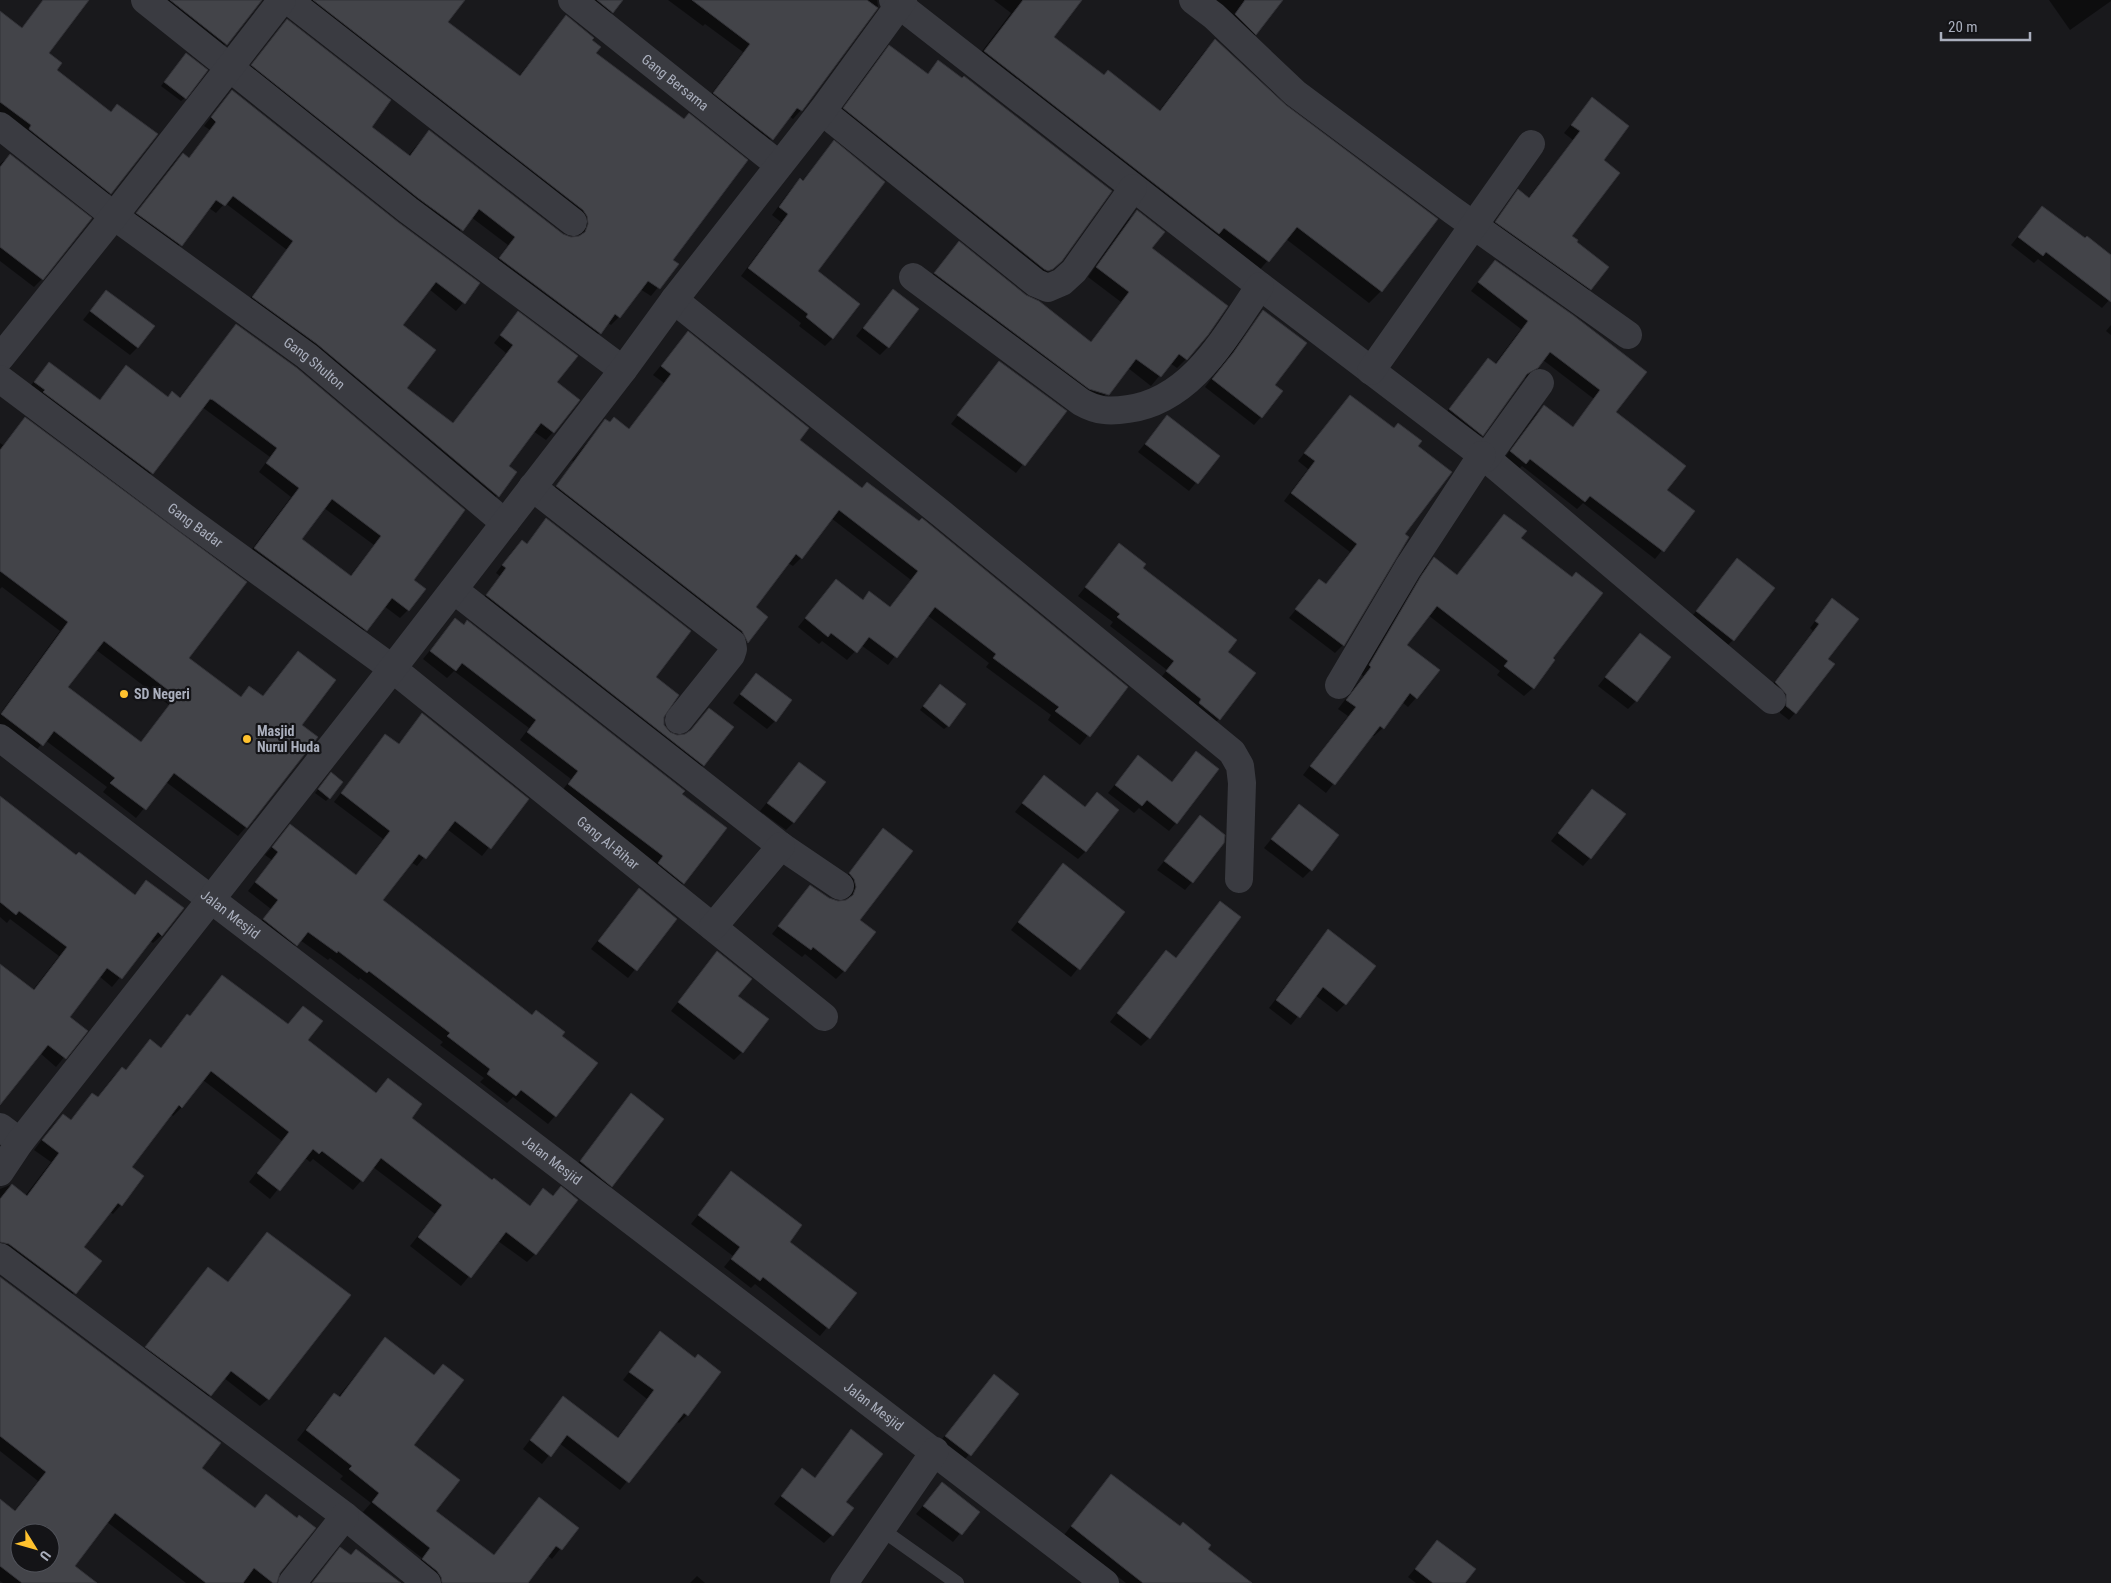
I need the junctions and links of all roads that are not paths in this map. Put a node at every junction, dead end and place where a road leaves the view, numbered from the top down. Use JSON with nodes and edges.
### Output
{"nodes":[{"id":1,"x":145,"y":0,"type":"edge"},
{"id":2,"x":282,"y":0,"type":"edge"},
{"id":3,"x":288,"y":0,"type":"edge"},
{"id":4,"x":572,"y":0,"type":"edge"},
{"id":5,"x":1193,"y":0,"type":"edge"},
{"id":6,"x":899,"y":2,"type":"edge"},
{"id":7,"x":229,"y":69,"type":"junction"},
{"id":8,"x":822,"y":111,"type":"junction"},
{"id":9,"x":0,"y":126,"type":"edge"},
{"id":10,"x":1530,"y":144,"type":"dead end"},
{"id":11,"x":779,"y":165,"type":"junction"},
{"id":12,"x":1133,"y":188,"type":"junction"},
{"id":13,"x":114,"y":216,"type":"junction"},
{"id":14,"x":573,"y":222,"type":"dead end"},
{"id":15,"x":1472,"y":224,"type":"junction"},
{"id":16,"x":914,"y":277,"type":"dead end"},
{"id":17,"x":1260,"y":286,"type":"junction"},
{"id":18,"x":674,"y":300,"type":"junction"},
{"id":19,"x":1628,"y":335,"type":"dead end"},
{"id":20,"x":0,"y":358,"type":"edge"},
{"id":21,"x":623,"y":370,"type":"junction"},
{"id":22,"x":1371,"y":371,"type":"junction"},
{"id":23,"x":0,"y":380,"type":"edge"},
{"id":24,"x":1540,"y":383,"type":"dead end"},
{"id":25,"x":1484,"y":456,"type":"junction"},
{"id":26,"x":532,"y":488,"type":"junction"},
{"id":27,"x":505,"y":523,"type":"junction"},
{"id":28,"x":454,"y":590,"type":"junction"},
{"id":29,"x":393,"y":669,"type":"junction"},
{"id":30,"x":1339,"y":685,"type":"dead end"},
{"id":31,"x":1772,"y":700,"type":"dead end"},
{"id":32,"x":680,"y":720,"type":"dead end"},
{"id":33,"x":0,"y":738,"type":"edge"},
{"id":34,"x":781,"y":846,"type":"junction"},
{"id":35,"x":1239,"y":879,"type":"dead end"},
{"id":36,"x":840,"y":886,"type":"dead end"},
{"id":37,"x":212,"y":899,"type":"junction"},
{"id":38,"x":713,"y":927,"type":"junction"},
{"id":39,"x":824,"y":1017,"type":"dead end"},
{"id":40,"x":10,"y":1135,"type":"edge"},
{"id":41,"x":0,"y":1172,"type":"edge"},
{"id":42,"x":0,"y":1257,"type":"edge"},
{"id":43,"x":935,"y":1451,"type":"junction"},
{"id":44,"x":345,"y":1516,"type":"junction"},
{"id":45,"x":881,"y":1529,"type":"junction"},
{"id":46,"x":292,"y":1583,"type":"edge"},
{"id":47,"x":427,"y":1583,"type":"edge"},
{"id":48,"x":844,"y":1583,"type":"edge"},
{"id":49,"x":957,"y":1583,"type":"edge"},
{"id":50,"x":1105,"y":1583,"type":"edge"}],
"edges":[{"from":1,"to":7,"type":"street"},
{"from":2,"to":7,"type":"street"},
{"from":3,"to":14,"type":"street"},
{"from":4,"to":11,"type":"street","name":"Gang Bersama"},
{"from":5,"to":15,"type":"street"},
{"from":6,"to":8,"type":"street"},
{"from":6,"to":12,"type":"street"},
{"from":7,"to":13,"type":"street"},
{"from":7,"to":21,"type":"street"},
{"from":8,"to":11,"type":"street"},
{"from":8,"to":12,"type":"street"},
{"from":9,"to":13,"type":"street","name":"Gang Shulton"},
{"from":10,"to":15,"type":"street"},
{"from":11,"to":18,"type":"street"},
{"from":12,"to":17,"type":"street"},
{"from":13,"to":20,"type":"street"},
{"from":13,"to":27,"type":"street","name":"Gang Shulton"},
{"from":15,"to":19,"type":"street"},
{"from":15,"to":22,"type":"street"},
{"from":16,"to":17,"type":"street"},
{"from":17,"to":22,"type":"street"},
{"from":18,"to":21,"type":"street"},
{"from":18,"to":35,"type":"street"},
{"from":21,"to":26,"type":"street"},
{"from":22,"to":25,"type":"street"},
{"from":23,"to":29,"type":"street","name":"Gang Badar"},
{"from":24,"to":25,"type":"street"},
{"from":25,"to":30,"type":"street"},
{"from":25,"to":31,"type":"street"},
{"from":26,"to":27,"type":"street"},
{"from":26,"to":32,"type":"street"},
{"from":27,"to":28,"type":"street"},
{"from":28,"to":29,"type":"street"},
{"from":28,"to":34,"type":"street"},
{"from":29,"to":37,"type":"street"},
{"from":29,"to":38,"type":"street","name":"Gang Al-Bihar"},
{"from":33,"to":37,"type":"street","name":"Jalan Mesjid"},
{"from":34,"to":36,"type":"street"},
{"from":34,"to":38,"type":"street"},
{"from":37,"to":40,"type":"street"},
{"from":37,"to":43,"type":"street","name":"Jalan Mesjid"},
{"from":38,"to":39,"type":"street","name":"Gang Al-Bihar"},
{"from":40,"to":41,"type":"street"},
{"from":42,"to":44,"type":"street"},
{"from":43,"to":45,"type":"street"},
{"from":43,"to":50,"type":"street","name":"Jalan Mesjid"},
{"from":44,"to":46,"type":"street"},
{"from":44,"to":47,"type":"street"},
{"from":45,"to":48,"type":"street"},
{"from":45,"to":49,"type":"lane"}]}
